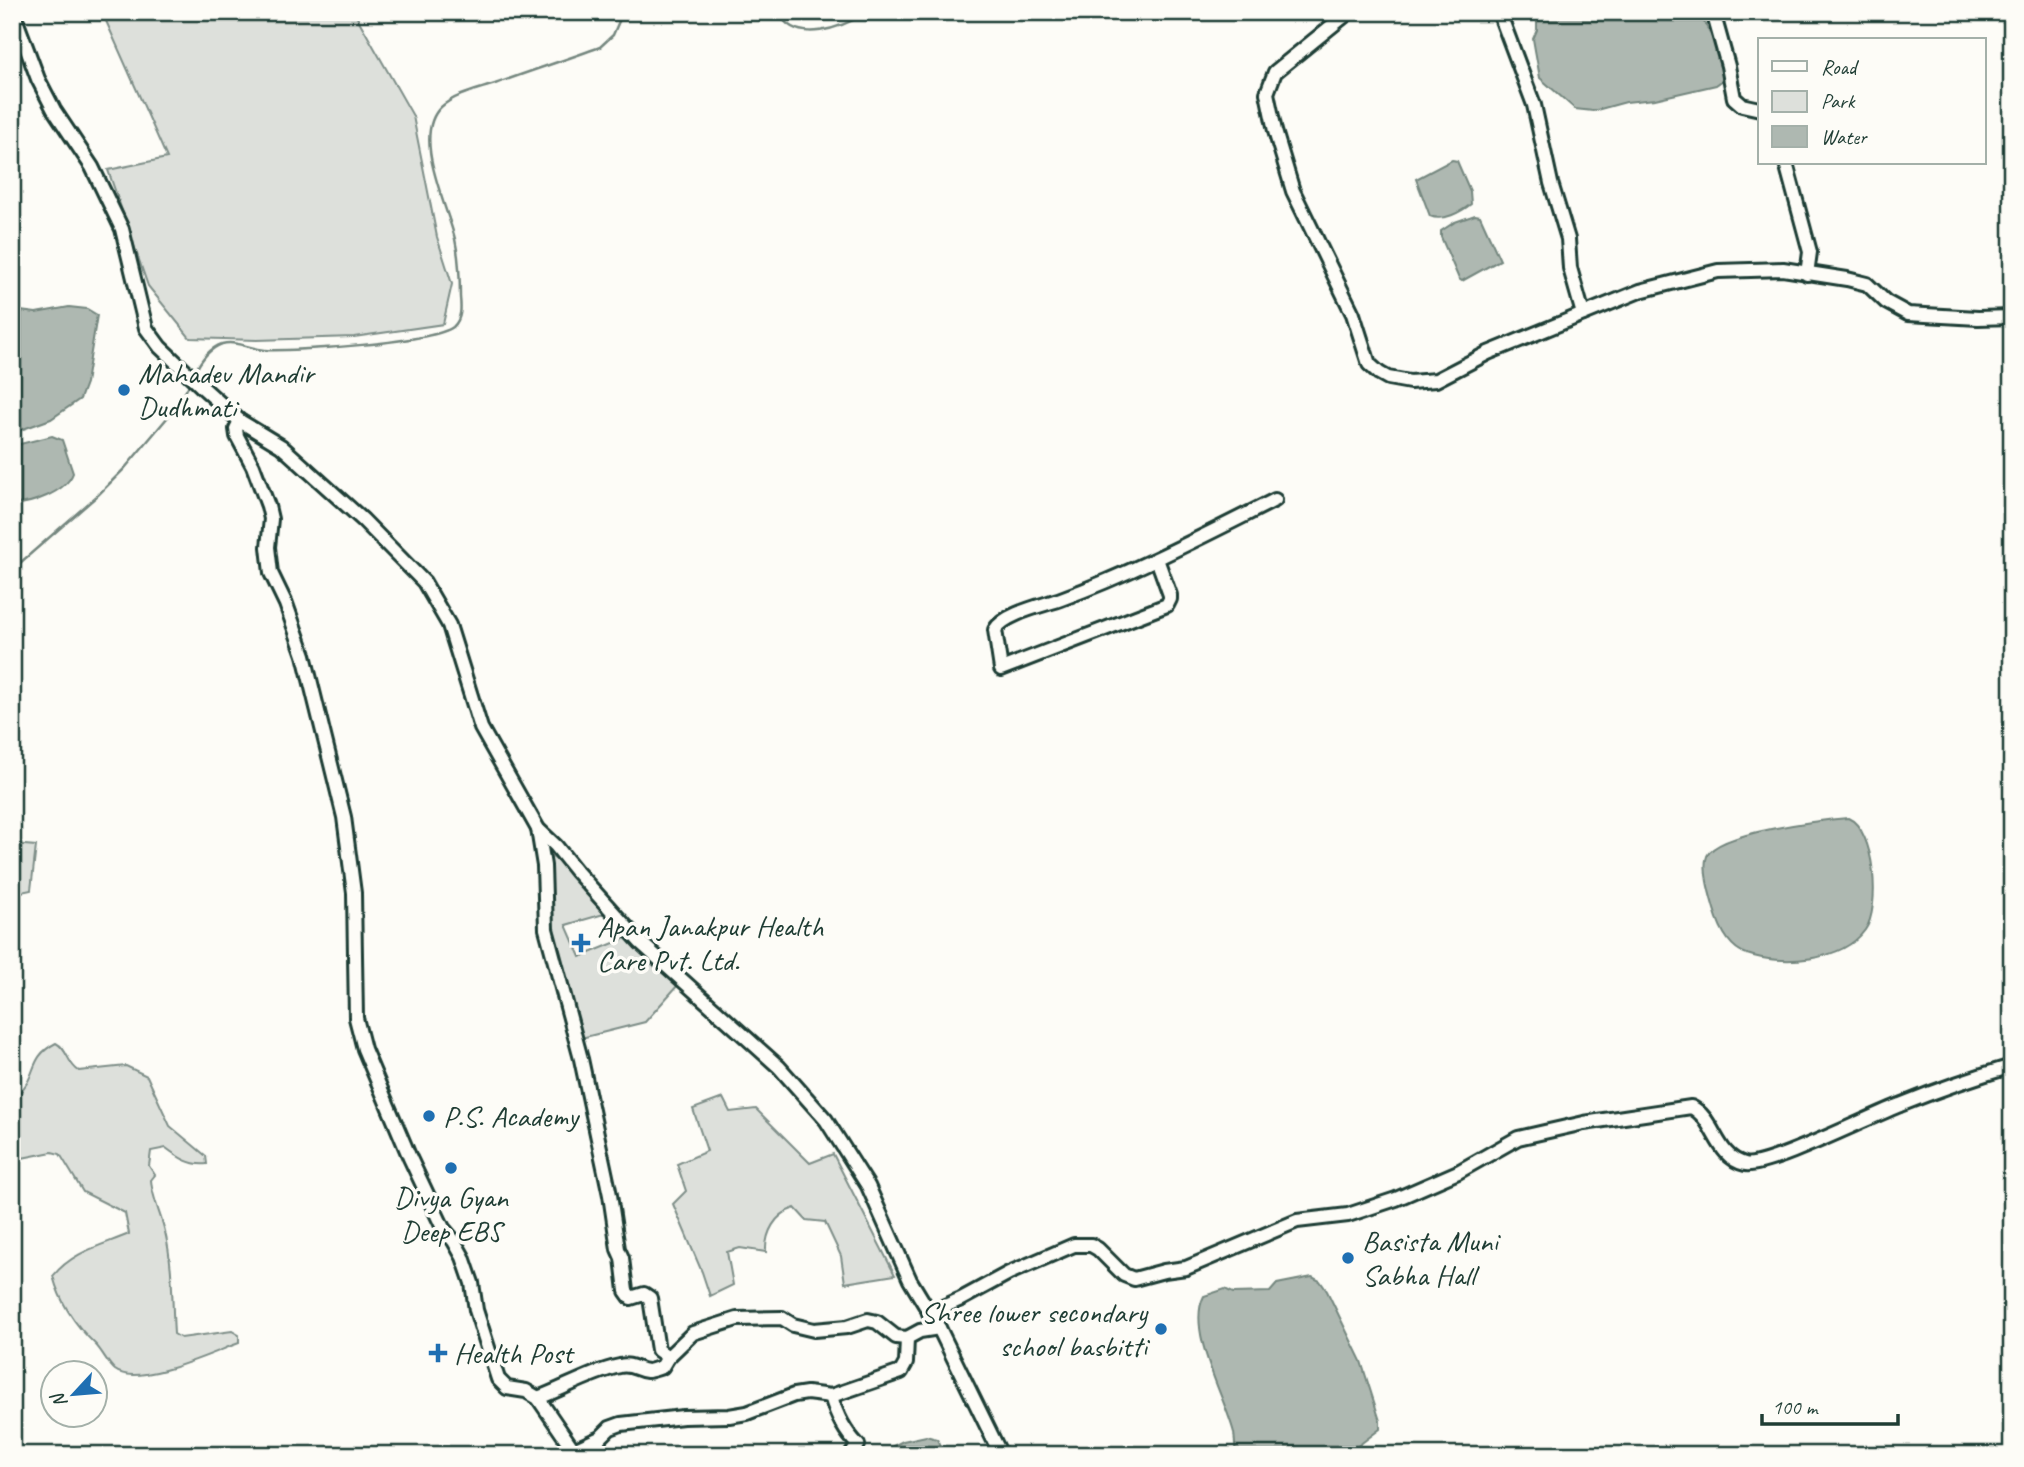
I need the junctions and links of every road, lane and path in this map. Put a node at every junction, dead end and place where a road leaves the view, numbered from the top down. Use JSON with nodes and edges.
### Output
{"nodes":[{"id":1,"x":13,"y":12,"type":"edge"},
{"id":2,"x":1349,"y":12,"type":"edge"},
{"id":3,"x":1499,"y":12,"type":"edge"},
{"id":4,"x":1713,"y":12,"type":"edge"},
{"id":5,"x":1758,"y":109,"type":"edge"},
{"id":6,"x":1786,"y":164,"type":"edge"},
{"id":7,"x":1807,"y":274,"type":"junction"},
{"id":8,"x":1583,"y":314,"type":"junction"},
{"id":9,"x":2012,"y":317,"type":"edge"},
{"id":10,"x":240,"y":421,"type":"junction"},
{"id":11,"x":1275,"y":500,"type":"dead end"},
{"id":12,"x":1157,"y":559,"type":"junction"},
{"id":13,"x":538,"y":829,"type":"junction"},
{"id":14,"x":2012,"y":1066,"type":"edge"},
{"id":15,"x":929,"y":1312,"type":"junction"},
{"id":16,"x":939,"y":1328,"type":"junction"},
{"id":17,"x":907,"y":1338,"type":"junction"},
{"id":18,"x":668,"y":1357,"type":"junction"},
{"id":19,"x":831,"y":1396,"type":"junction"},
{"id":20,"x":538,"y":1398,"type":"junction"},
{"id":21,"x":600,"y":1438,"type":"junction"},
{"id":22,"x":575,"y":1452,"type":"edge"},
{"id":23,"x":591,"y":1455,"type":"edge"},
{"id":24,"x":851,"y":1455,"type":"edge"},
{"id":25,"x":1002,"y":1455,"type":"edge"}],
"edges":[{"from":1,"to":10,"type":"street"},
{"from":2,"to":8,"type":"street"},
{"from":3,"to":8,"type":"street"},
{"from":4,"to":5,"type":"street"},
{"from":6,"to":7,"type":"street"},
{"from":7,"to":8,"type":"street"},
{"from":7,"to":9,"type":"street"},
{"from":10,"to":13,"type":"street"},
{"from":10,"to":20,"type":"street"},
{"from":11,"to":12,"type":"street"},
{"from":12,"to":12,"type":"street"},
{"from":13,"to":15,"type":"street"},
{"from":13,"to":18,"type":"street"},
{"from":14,"to":15,"type":"street"},
{"from":15,"to":16,"type":"street"},
{"from":16,"to":17,"type":"street"},
{"from":16,"to":25,"type":"street"},
{"from":17,"to":18,"type":"street"},
{"from":17,"to":19,"type":"street"},
{"from":18,"to":20,"type":"street"},
{"from":19,"to":21,"type":"street"},
{"from":19,"to":24,"type":"street"},
{"from":20,"to":22,"type":"street"},
{"from":21,"to":22,"type":"street"},
{"from":21,"to":23,"type":"street"}]}
